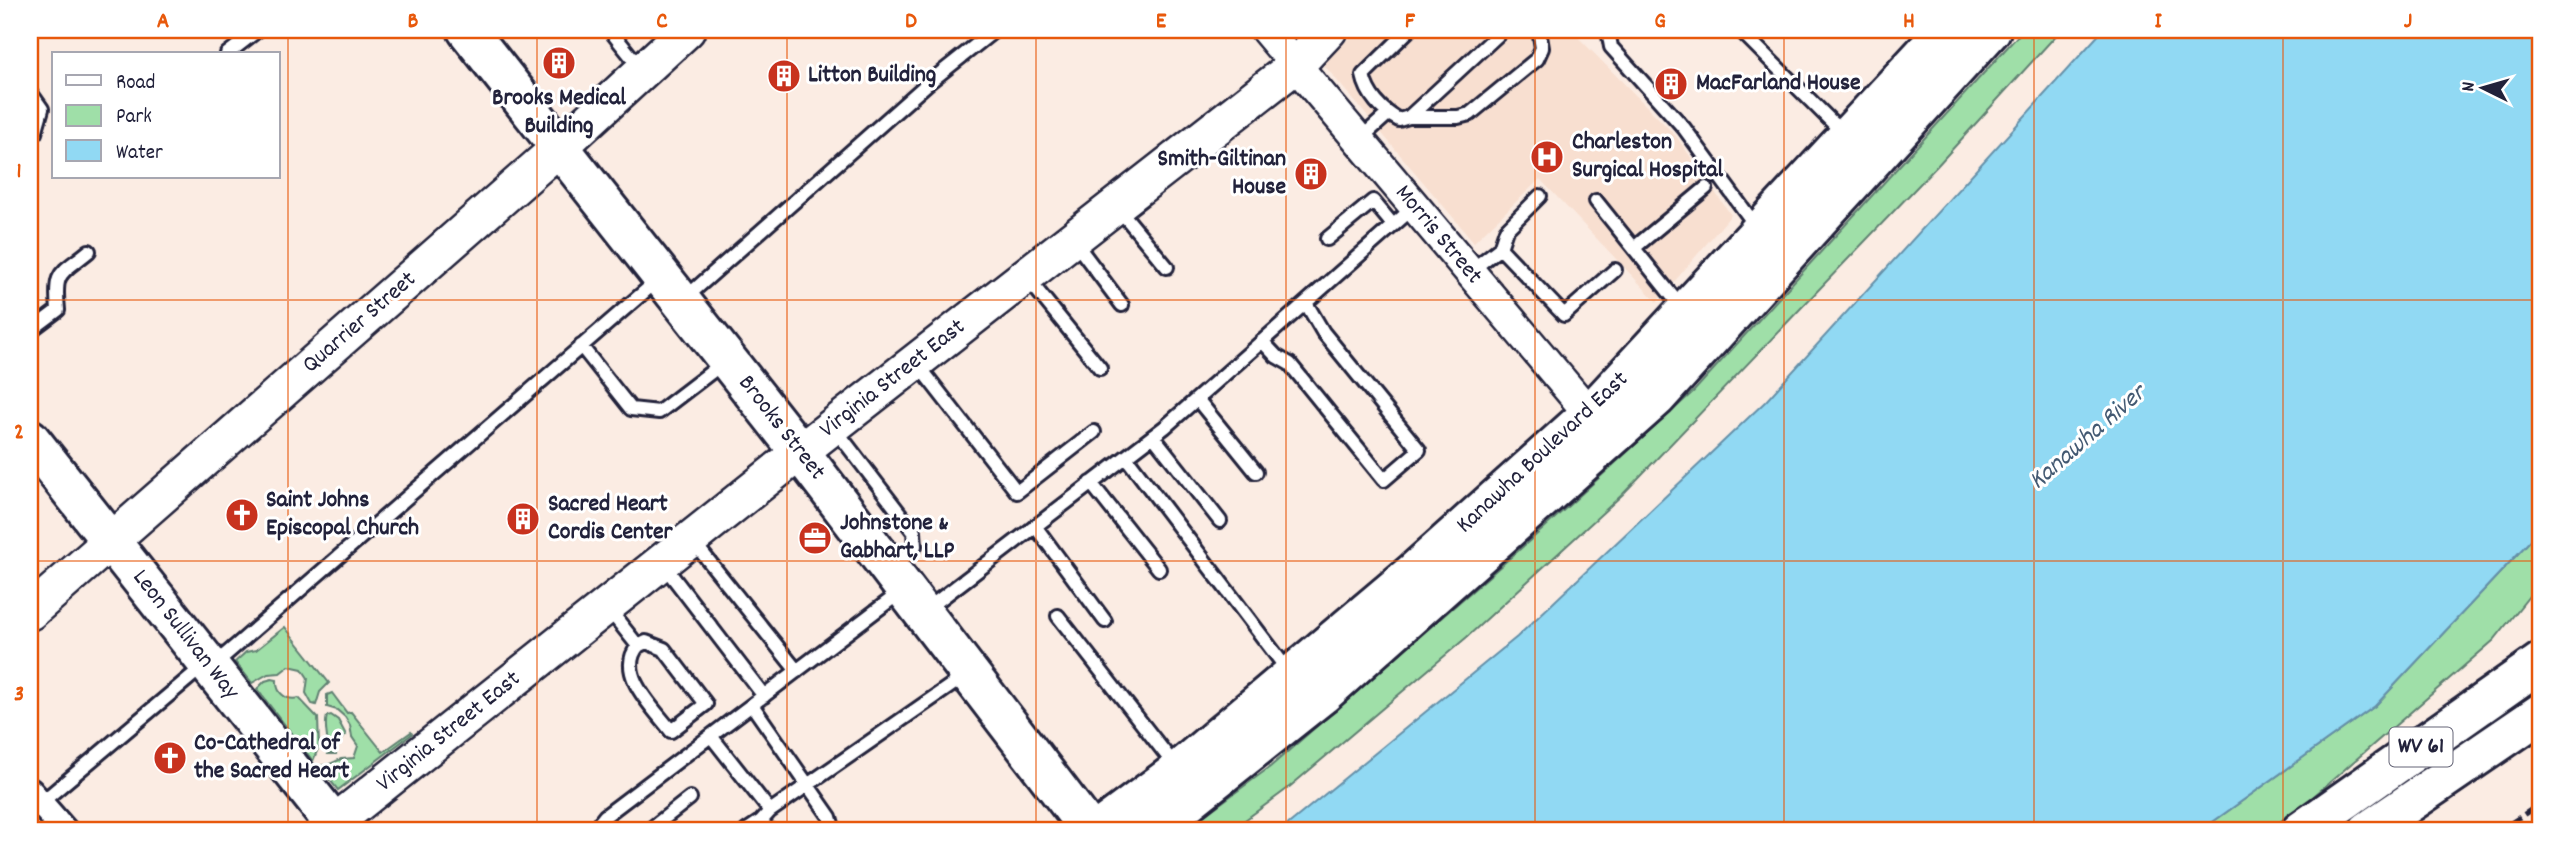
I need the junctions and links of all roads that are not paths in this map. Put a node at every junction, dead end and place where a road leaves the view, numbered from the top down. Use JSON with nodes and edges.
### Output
{"nodes":[{"id":1,"x":258,"y":30,"type":"edge"},
{"id":2,"x":467,"y":30,"type":"edge"},
{"id":3,"x":610,"y":30,"type":"edge"},
{"id":4,"x":687,"y":30,"type":"edge"},
{"id":5,"x":995,"y":30,"type":"edge"},
{"id":6,"x":1266,"y":30,"type":"edge"},
{"id":7,"x":1329,"y":30,"type":"edge"},
{"id":8,"x":1409,"y":30,"type":"edge"},
{"id":9,"x":1503,"y":30,"type":"edge"},
{"id":10,"x":1539,"y":30,"type":"edge"},
{"id":11,"x":1611,"y":30,"type":"edge"},
{"id":12,"x":1740,"y":30,"type":"edge"},
{"id":13,"x":1946,"y":30,"type":"edge"},
{"id":14,"x":1991,"y":30,"type":"edge"},
{"id":15,"x":242,"y":34,"type":"edge"},
{"id":16,"x":228,"y":52,"type":"edge"},
{"id":17,"x":1296,"y":65,"type":"junction"},
{"id":18,"x":642,"y":71,"type":"junction"},
{"id":19,"x":30,"y":92,"type":"edge"},
{"id":20,"x":1388,"y":114,"type":"junction"},
{"id":21,"x":1409,"y":117,"type":"junction"},
{"id":22,"x":30,"y":138,"type":"edge"},
{"id":23,"x":1847,"y":138,"type":"junction"},
{"id":24,"x":1359,"y":140,"type":"junction"},
{"id":25,"x":559,"y":147,"type":"junction"},
{"id":26,"x":1706,"y":188,"type":"dead end"},
{"id":27,"x":1540,"y":196,"type":"dead end"},
{"id":28,"x":1596,"y":201,"type":"dead end"},
{"id":29,"x":1116,"y":205,"type":"junction"},
{"id":30,"x":1404,"y":216,"type":"junction"},
{"id":31,"x":1760,"y":232,"type":"junction"},
{"id":32,"x":1073,"y":239,"type":"junction"},
{"id":33,"x":1327,"y":239,"type":"dead end"},
{"id":34,"x":1500,"y":248,"type":"junction"},
{"id":35,"x":1634,"y":248,"type":"junction"},
{"id":36,"x":89,"y":251,"type":"dead end"},
{"id":37,"x":1167,"y":267,"type":"dead end"},
{"id":38,"x":1615,"y":270,"type":"dead end"},
{"id":39,"x":1469,"y":272,"type":"junction"},
{"id":40,"x":1025,"y":276,"type":"junction"},
{"id":41,"x":671,"y":289,"type":"junction"},
{"id":42,"x":1306,"y":303,"type":"junction"},
{"id":43,"x":1122,"y":305,"type":"dead end"},
{"id":44,"x":1686,"y":313,"type":"junction"},
{"id":45,"x":30,"y":331,"type":"edge"},
{"id":46,"x":1262,"y":341,"type":"junction"},
{"id":47,"x":581,"y":346,"type":"junction"},
{"id":48,"x":728,"y":360,"type":"junction"},
{"id":49,"x":915,"y":362,"type":"junction"},
{"id":50,"x":1100,"y":369,"type":"dead end"},
{"id":51,"x":1197,"y":399,"type":"junction"},
{"id":52,"x":833,"y":426,"type":"junction"},
{"id":53,"x":1600,"y":427,"type":"junction"},
{"id":54,"x":1094,"y":432,"type":"dead end"},
{"id":55,"x":1153,"y":436,"type":"junction"},
{"id":56,"x":30,"y":439,"type":"edge"},
{"id":57,"x":800,"y":452,"type":"junction"},
{"id":58,"x":1126,"y":457,"type":"junction"},
{"id":59,"x":1256,"y":472,"type":"dead end"},
{"id":60,"x":1091,"y":483,"type":"junction"},
{"id":61,"x":1220,"y":521,"type":"dead end"},
{"id":62,"x":1035,"y":526,"type":"junction"},
{"id":63,"x":691,"y":539,"type":"junction"},
{"id":64,"x":111,"y":541,"type":"junction"},
{"id":65,"x":662,"y":562,"type":"junction"},
{"id":66,"x":1159,"y":569,"type":"dead end"},
{"id":67,"x":906,"y":590,"type":"junction"},
{"id":68,"x":606,"y":606,"type":"junction"},
{"id":69,"x":30,"y":612,"type":"edge"},
{"id":70,"x":1058,"y":616,"type":"dead end"},
{"id":71,"x":1105,"y":621,"type":"dead end"},
{"id":72,"x":638,"y":646,"type":"junction"},
{"id":73,"x":2541,"y":662,"type":"edge"},
{"id":74,"x":207,"y":663,"type":"junction"},
{"id":75,"x":797,"y":671,"type":"junction"},
{"id":76,"x":969,"y":672,"type":"junction"},
{"id":77,"x":1291,"y":676,"type":"junction"},
{"id":78,"x":764,"y":696,"type":"junction"},
{"id":79,"x":752,"y":705,"type":"junction"},
{"id":80,"x":2541,"y":713,"type":"edge"},
{"id":81,"x":711,"y":736,"type":"junction"},
{"id":82,"x":1178,"y":770,"type":"junction"},
{"id":83,"x":808,"y":784,"type":"junction"},
{"id":84,"x":691,"y":798,"type":"dead end"},
{"id":85,"x":33,"y":802,"type":"edge"},
{"id":86,"x":767,"y":821,"type":"edge"},
{"id":87,"x":333,"y":829,"type":"edge"},
{"id":88,"x":65,"y":831,"type":"edge"},
{"id":89,"x":593,"y":831,"type":"edge"},
{"id":90,"x":648,"y":831,"type":"edge"},
{"id":91,"x":746,"y":831,"type":"edge"},
{"id":92,"x":834,"y":831,"type":"edge"},
{"id":93,"x":1090,"y":831,"type":"edge"},
{"id":94,"x":1097,"y":831,"type":"edge"},
{"id":95,"x":1151,"y":831,"type":"edge"},
{"id":96,"x":2301,"y":831,"type":"edge"},
{"id":97,"x":2368,"y":831,"type":"edge"}],
"edges":[{"from":1,"to":15,"type":"lane"},
{"from":2,"to":25,"type":"main road","name":"Brooks Street"},
{"from":3,"to":18,"type":"lane"},
{"from":4,"to":18,"type":"main road","name":"Quarrier Street"},
{"from":5,"to":41,"type":"lane"},
{"from":6,"to":17,"type":"street","name":"Morris Street"},
{"from":7,"to":17,"type":"main road","name":"Virginia Street East"},
{"from":8,"to":20,"type":"lane"},
{"from":9,"to":21,"type":"lane"},
{"from":10,"to":21,"type":"lane"},
{"from":11,"to":31,"type":"lane"},
{"from":12,"to":23,"type":"lane"},
{"from":13,"to":23,"type":"main road","name":"Kanawha Boulevard East"},
{"from":14,"to":53,"type":"main road","name":"Kanawha Boulevard East"},
{"from":15,"to":16,"type":"lane"},
{"from":17,"to":24,"type":"street","name":"Morris Street"},
{"from":17,"to":29,"type":"main road","name":"Virginia Street East"},
{"from":18,"to":25,"type":"main road","name":"Quarrier Street"},
{"from":19,"to":22,"type":"lane"},
{"from":20,"to":21,"type":"lane"},
{"from":20,"to":24,"type":"lane"},
{"from":23,"to":31,"type":"main road","name":"Kanawha Boulevard East"},
{"from":24,"to":30,"type":"street","name":"Morris Street"},
{"from":25,"to":41,"type":"main road","name":"Brooks Street"},
{"from":25,"to":64,"type":"main road","name":"Quarrier Street"},
{"from":26,"to":35,"type":"lane"},
{"from":27,"to":34,"type":"lane"},
{"from":28,"to":35,"type":"lane"},
{"from":29,"to":32,"type":"main road","name":"Virginia Street East"},
{"from":29,"to":37,"type":"lane"},
{"from":30,"to":33,"type":"lane"},
{"from":30,"to":39,"type":"street","name":"Morris Street"},
{"from":30,"to":42,"type":"lane"},
{"from":31,"to":44,"type":"main road","name":"Kanawha Boulevard East"},
{"from":32,"to":40,"type":"main road","name":"Virginia Street East"},
{"from":32,"to":43,"type":"lane"},
{"from":34,"to":38,"type":"lane"},
{"from":34,"to":39,"type":"lane"},
{"from":35,"to":44,"type":"lane"},
{"from":36,"to":45,"type":"lane"},
{"from":39,"to":53,"type":"street","name":"Morris Street"},
{"from":40,"to":49,"type":"main road","name":"Virginia Street East"},
{"from":40,"to":50,"type":"lane"},
{"from":41,"to":47,"type":"lane"},
{"from":41,"to":48,"type":"main road","name":"Brooks Street"},
{"from":42,"to":46,"type":"lane"},
{"from":42,"to":46,"type":"lane"},
{"from":44,"to":53,"type":"main road","name":"Kanawha Boulevard East"},
{"from":46,"to":51,"type":"lane"},
{"from":47,"to":48,"type":"lane"},
{"from":47,"to":74,"type":"lane"},
{"from":48,"to":57,"type":"main road","name":"Brooks Street"},
{"from":49,"to":52,"type":"main road","name":"Virginia Street East"},
{"from":49,"to":54,"type":"lane"},
{"from":51,"to":55,"type":"lane"},
{"from":51,"to":59,"type":"lane"},
{"from":52,"to":57,"type":"main road","name":"Virginia Street East"},
{"from":52,"to":67,"type":"lane"},
{"from":53,"to":77,"type":"main road","name":"Kanawha Boulevard East"},
{"from":53,"to":95,"type":"main road","name":"Kanawha Boulevard East"},
{"from":55,"to":58,"type":"lane"},
{"from":55,"to":61,"type":"lane"},
{"from":56,"to":64,"type":"main road","name":"Leon Sullivan Way"},
{"from":57,"to":63,"type":"main road","name":"Virginia Street East"},
{"from":57,"to":67,"type":"main road","name":"Brooks Street"},
{"from":58,"to":60,"type":"lane"},
{"from":58,"to":77,"type":"lane"},
{"from":60,"to":62,"type":"lane"},
{"from":60,"to":66,"type":"lane"},
{"from":62,"to":67,"type":"lane"},
{"from":62,"to":71,"type":"lane"},
{"from":63,"to":65,"type":"main road","name":"Virginia Street East"},
{"from":63,"to":75,"type":"lane"},
{"from":64,"to":69,"type":"main road","name":"Quarrier Street"},
{"from":64,"to":74,"type":"main road","name":"Leon Sullivan Way"},
{"from":65,"to":68,"type":"main road","name":"Virginia Street East"},
{"from":65,"to":78,"type":"lane"},
{"from":67,"to":75,"type":"lane"},
{"from":67,"to":76,"type":"main road","name":"Brooks Street"},
{"from":68,"to":72,"type":"lane"},
{"from":68,"to":87,"type":"main road","name":"Virginia Street East"},
{"from":70,"to":82,"type":"lane"},
{"from":72,"to":72,"type":"lane"},
{"from":73,"to":96,"type":"main road","number":"WV 61"},
{"from":74,"to":85,"type":"lane"},
{"from":74,"to":87,"type":"main road","name":"Leon Sullivan Way"},
{"from":75,"to":78,"type":"lane"},
{"from":76,"to":83,"type":"lane"},
{"from":76,"to":93,"type":"main road","name":"Brooks Street"},
{"from":77,"to":82,"type":"main road","name":"Kanawha Boulevard East"},
{"from":78,"to":79,"type":"lane"},
{"from":79,"to":81,"type":"lane"},
{"from":79,"to":83,"type":"lane"},
{"from":80,"to":97,"type":"main road","number":"WV 61"},
{"from":81,"to":86,"type":"lane"},
{"from":81,"to":89,"type":"lane"},
{"from":82,"to":94,"type":"main road","name":"Kanawha Boulevard East"},
{"from":83,"to":86,"type":"lane"},
{"from":83,"to":92,"type":"lane"},
{"from":84,"to":90,"type":"lane"},
{"from":85,"to":88,"type":"street"},
{"from":86,"to":91,"type":"lane"}]}
